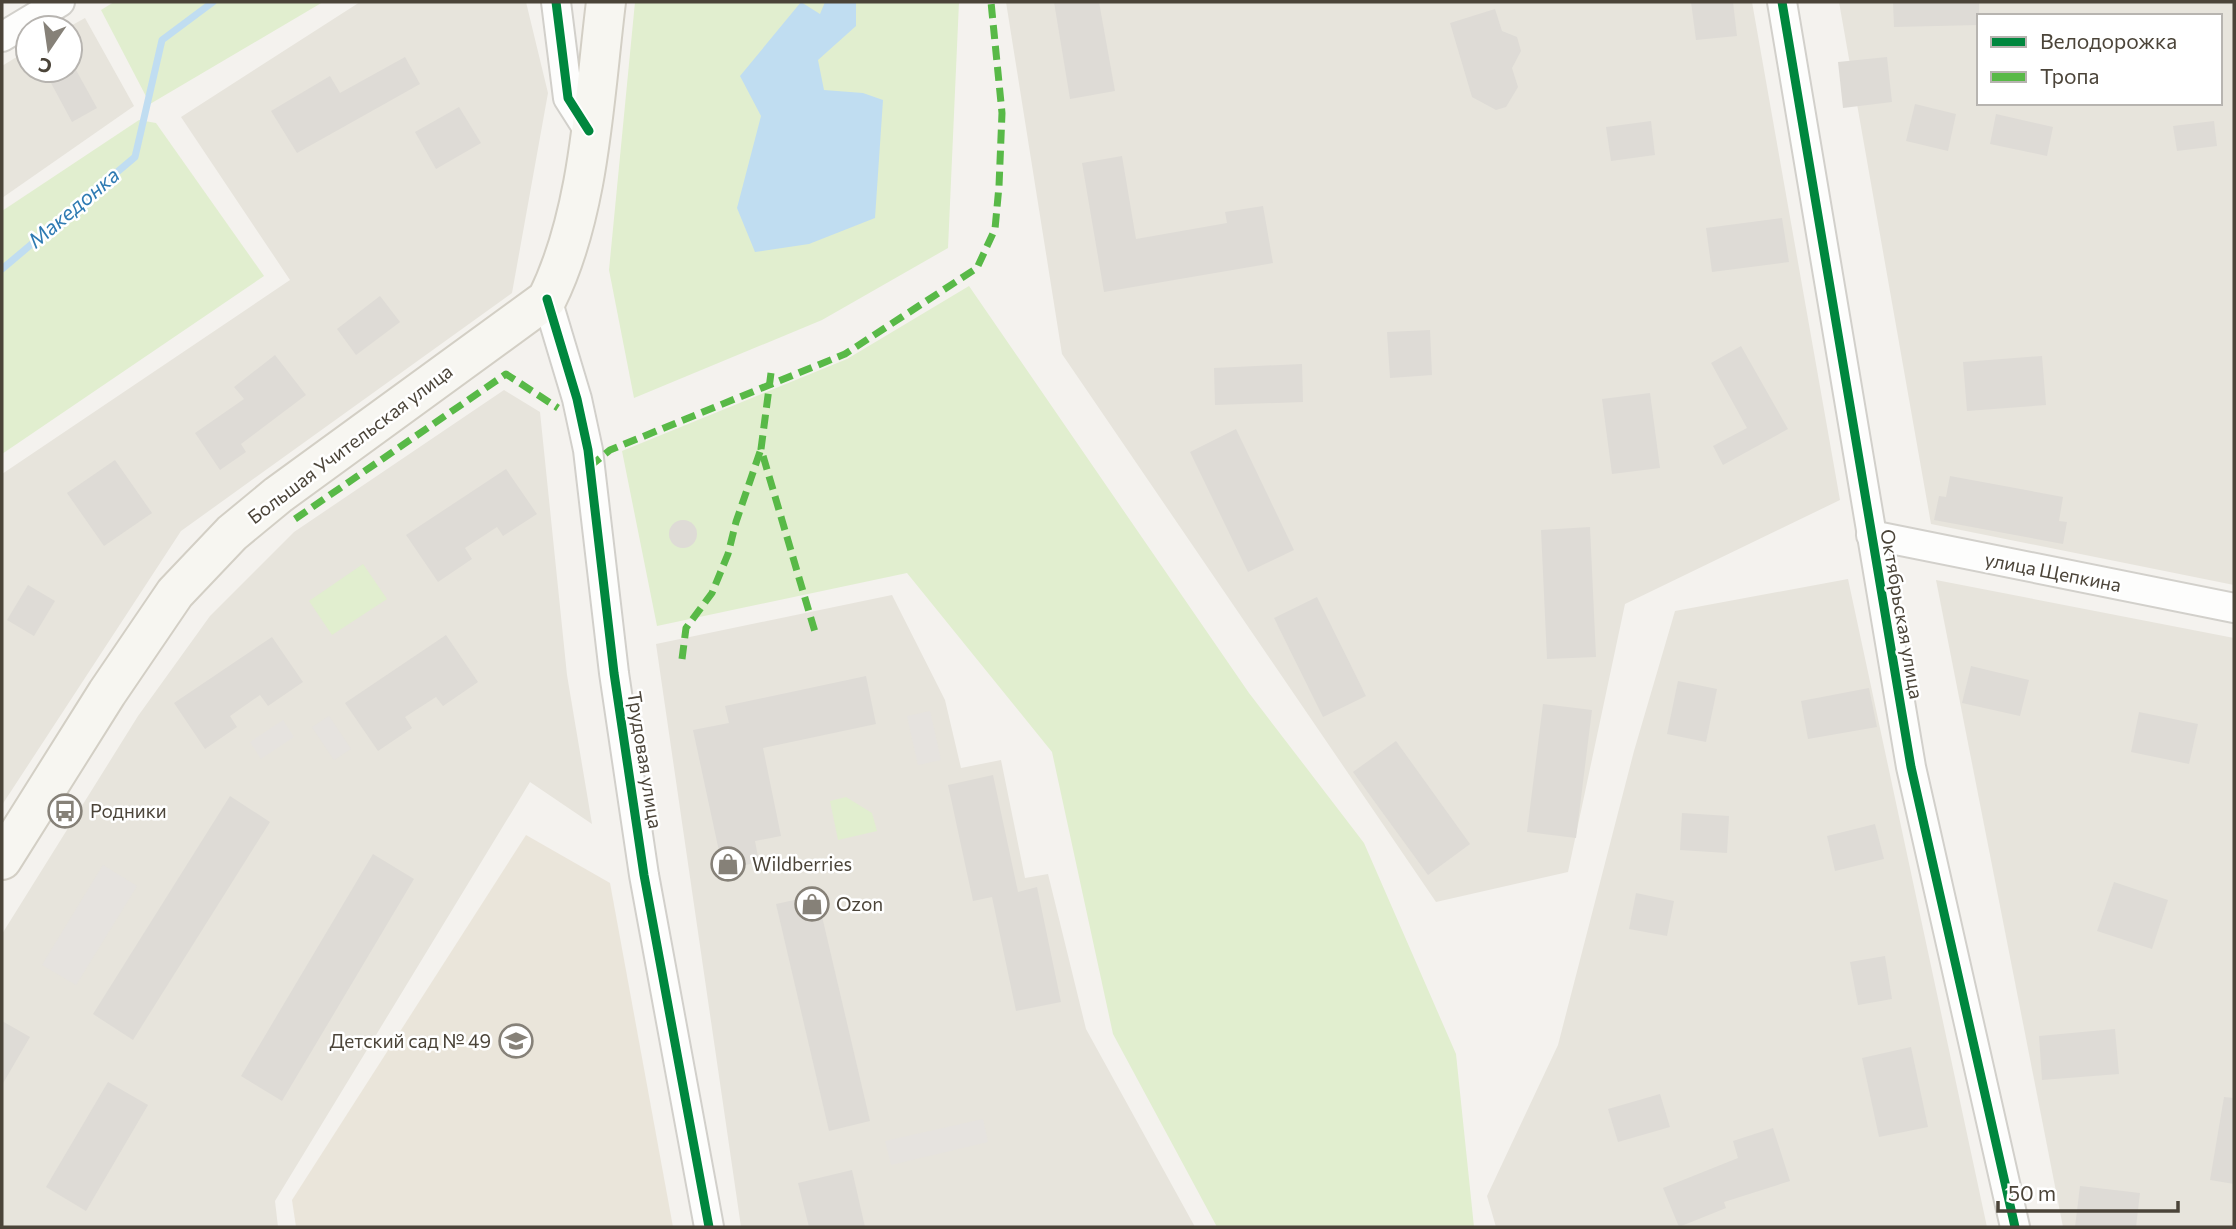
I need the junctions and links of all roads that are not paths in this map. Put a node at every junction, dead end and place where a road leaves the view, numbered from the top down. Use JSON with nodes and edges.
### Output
{"nodes":[{"id":1,"x":60,"y":2,"type":"edge"},
{"id":2,"x":556,"y":2,"type":"edge"},
{"id":3,"x":606,"y":2,"type":"edge"},
{"id":4,"x":1782,"y":2,"type":"edge"},
{"id":5,"x":2,"y":37,"type":"edge"},
{"id":6,"x":589,"y":131,"type":"junction"},
{"id":7,"x":547,"y":299,"type":"junction"},
{"id":8,"x":1871,"y":535,"type":"junction"},
{"id":9,"x":2234,"y":608,"type":"edge"},
{"id":10,"x":2,"y":860,"type":"edge"},
{"id":11,"x":709,"y":1227,"type":"edge"},
{"id":12,"x":2015,"y":1227,"type":"edge"}],
"edges":[{"from":1,"to":5,"type":"street"},
{"from":2,"to":6,"type":"street"},
{"from":3,"to":6,"type":"main road","name":"Большая Учительская улица"},
{"from":4,"to":8,"type":"street","name":"Октябрьская улица"},
{"from":6,"to":7,"type":"main road","name":"Большая Учительская улица"},
{"from":7,"to":10,"type":"main road","name":"Большая Учительская улица"},
{"from":7,"to":11,"type":"street","name":"Трудовая улица"},
{"from":8,"to":9,"type":"street","name":"улица Щепкина"},
{"from":8,"to":12,"type":"street","name":"Октябрьская улица"}]}
